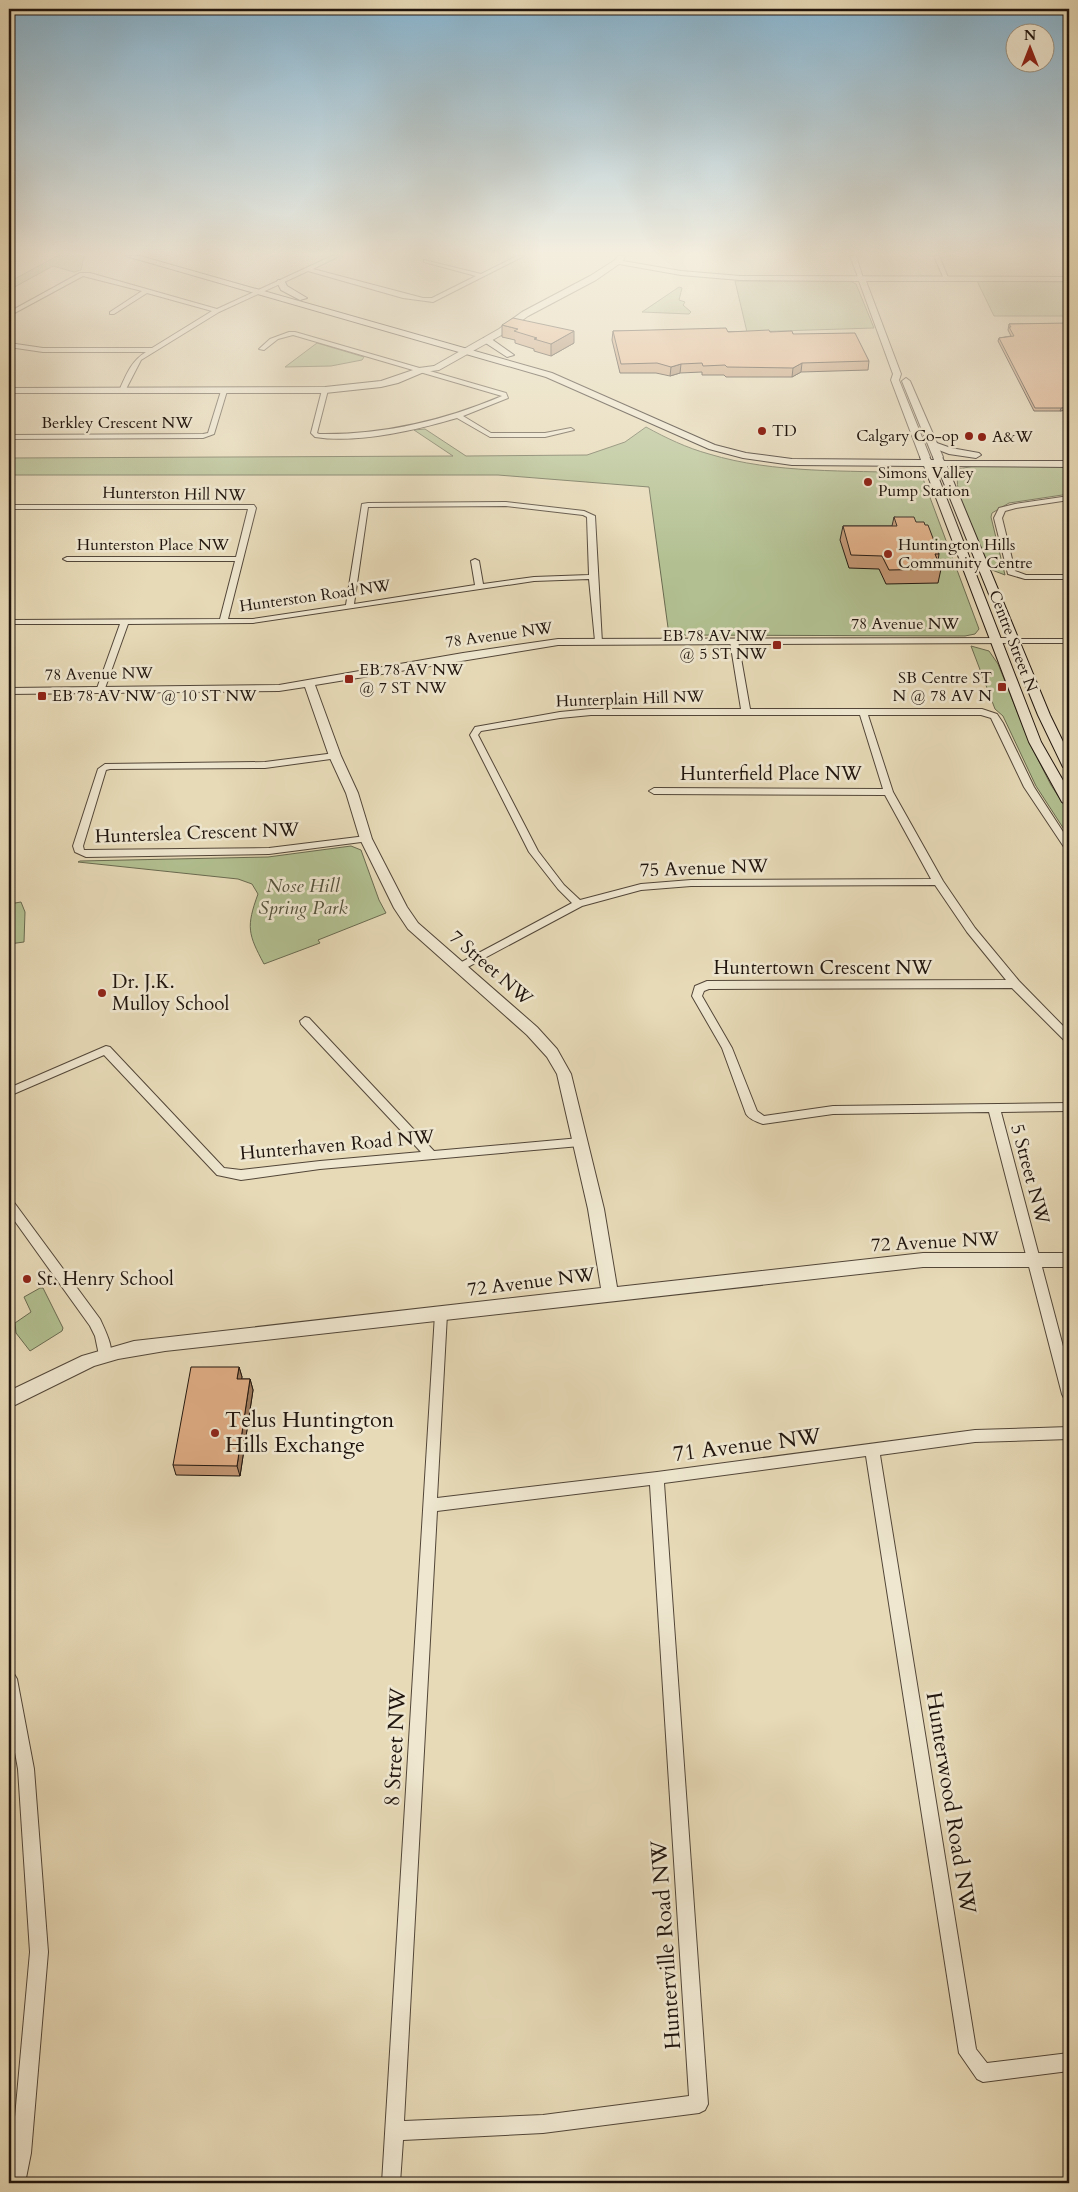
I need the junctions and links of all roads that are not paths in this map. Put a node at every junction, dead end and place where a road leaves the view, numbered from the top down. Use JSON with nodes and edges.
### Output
{"nodes":[{"id":1,"x":142,"y":358,"type":"edge"},
{"id":2,"x":381,"y":358,"type":"edge"},
{"id":3,"x":438,"y":358,"type":"edge"},
{"id":4,"x":448,"y":358,"type":"edge"},
{"id":5,"x":497,"y":358,"type":"edge"},
{"id":6,"x":520,"y":358,"type":"edge"},
{"id":7,"x":891,"y":358,"type":"edge"},
{"id":8,"x":422,"y":370,"type":"junction"},
{"id":9,"x":897,"y":374,"type":"junction"},
{"id":10,"x":324,"y":390,"type":"junction"},
{"id":11,"x":9,"y":391,"type":"edge"},
{"id":12,"x":122,"y":391,"type":"junction"},
{"id":13,"x":224,"y":391,"type":"junction"},
{"id":14,"x":460,"y":417,"type":"junction"},
{"id":15,"x":571,"y":430,"type":"dead end"},
{"id":16,"x":9,"y":437,"type":"edge"},
{"id":17,"x":934,"y":446,"type":"junction"},
{"id":18,"x":995,"y":457,"type":"junction"},
{"id":19,"x":1069,"y":457,"type":"edge"},
{"id":20,"x":932,"y":459,"type":"junction"},
{"id":21,"x":887,"y":463,"type":"junction"},
{"id":22,"x":964,"y":463,"type":"junction"},
{"id":23,"x":1069,"y":464,"type":"edge"},
{"id":24,"x":931,"y":475,"type":"junction"},
{"id":25,"x":949,"y":484,"type":"junction"},
{"id":26,"x":1069,"y":498,"type":"edge"},
{"id":27,"x":9,"y":507,"type":"edge"},
{"id":28,"x":67,"y":559,"type":"dead end"},
{"id":29,"x":239,"y":559,"type":"junction"},
{"id":30,"x":475,"y":561,"type":"dead end"},
{"id":31,"x":593,"y":577,"type":"junction"},
{"id":32,"x":1069,"y":577,"type":"edge"},
{"id":33,"x":479,"y":586,"type":"junction"},
{"id":34,"x":350,"y":606,"type":"junction"},
{"id":35,"x":9,"y":622,"type":"edge"},
{"id":36,"x":125,"y":622,"type":"junction"},
{"id":37,"x":223,"y":622,"type":"junction"},
{"id":38,"x":599,"y":641,"type":"junction"},
{"id":39,"x":734,"y":641,"type":"junction"},
{"id":40,"x":996,"y":641,"type":"junction"},
{"id":41,"x":1015,"y":641,"type":"junction"},
{"id":42,"x":1069,"y":641,"type":"edge"},
{"id":43,"x":309,"y":683,"type":"junction"},
{"id":44,"x":9,"y":691,"type":"edge"},
{"id":45,"x":100,"y":691,"type":"junction"},
{"id":46,"x":746,"y":712,"type":"junction"},
{"id":47,"x":863,"y":712,"type":"junction"},
{"id":48,"x":335,"y":756,"type":"junction"},
{"id":49,"x":1069,"y":767,"type":"edge"},
{"id":50,"x":654,"y":791,"type":"dead end"},
{"id":51,"x":888,"y":792,"type":"junction"},
{"id":52,"x":1069,"y":802,"type":"edge"},
{"id":53,"x":366,"y":839,"type":"junction"},
{"id":54,"x":1069,"y":848,"type":"edge"},
{"id":55,"x":938,"y":882,"type":"junction"},
{"id":56,"x":578,"y":904,"type":"junction"},
{"id":57,"x":460,"y":967,"type":"junction"},
{"id":58,"x":1015,"y":984,"type":"junction"},
{"id":59,"x":305,"y":1021,"type":"dead end"},
{"id":60,"x":1069,"y":1038,"type":"edge"},
{"id":61,"x":9,"y":1092,"type":"edge"},
{"id":62,"x":1069,"y":1107,"type":"edge"},
{"id":63,"x":994,"y":1108,"type":"junction"},
{"id":64,"x":580,"y":1142,"type":"junction"},
{"id":65,"x":431,"y":1155,"type":"junction"},
{"id":66,"x":9,"y":1204,"type":"edge"},
{"id":67,"x":1034,"y":1260,"type":"junction"},
{"id":68,"x":1069,"y":1260,"type":"edge"},
{"id":69,"x":610,"y":1294,"type":"junction"},
{"id":70,"x":441,"y":1314,"type":"junction"},
{"id":71,"x":105,"y":1356,"type":"junction"},
{"id":72,"x":1069,"y":1394,"type":"edge"},
{"id":73,"x":9,"y":1400,"type":"edge"},
{"id":74,"x":1069,"y":1433,"type":"edge"},
{"id":75,"x":872,"y":1450,"type":"junction"},
{"id":76,"x":657,"y":1478,"type":"junction"},
{"id":77,"x":431,"y":1505,"type":"junction"},
{"id":78,"x":9,"y":1679,"type":"edge"},
{"id":79,"x":1069,"y":2062,"type":"edge"},
{"id":80,"x":394,"y":2131,"type":"junction"},
{"id":81,"x":16,"y":2183,"type":"edge"},
{"id":82,"x":391,"y":2183,"type":"edge"}],
"edges":[{"from":1,"to":12,"type":"street"},
{"from":2,"to":8,"type":"street"},
{"from":3,"to":8,"type":"street"},
{"from":4,"to":8,"type":"street"},
{"from":5,"to":21,"type":"main road"},
{"from":6,"to":20,"type":"main road"},
{"from":7,"to":9,"type":"street","name":"Centre Street N"},
{"from":8,"to":10,"type":"street"},
{"from":8,"to":14,"type":"street"},
{"from":9,"to":17,"type":"street","name":"Centre Street N"},
{"from":9,"to":20,"type":"street","name":"Centre Street N"},
{"from":10,"to":13,"type":"street"},
{"from":10,"to":14,"type":"street"},
{"from":11,"to":12,"type":"street"},
{"from":12,"to":13,"type":"street"},
{"from":13,"to":16,"type":"street","name":"Berkley Crescent NW"},
{"from":14,"to":15,"type":"street"},
{"from":17,"to":18,"type":"main road"},
{"from":17,"to":20,"type":"street","name":"Centre Street N"},
{"from":18,"to":19,"type":"main road"},
{"from":18,"to":20,"type":"main road"},
{"from":20,"to":21,"type":"main road"},
{"from":20,"to":22,"type":"main road"},
{"from":20,"to":24,"type":"main road","name":"Centre Street N"},
{"from":20,"to":25,"type":"main road","name":"Centre Street N"},
{"from":21,"to":24,"type":"main road"},
{"from":22,"to":23,"type":"main road"},
{"from":22,"to":25,"type":"main road"},
{"from":24,"to":40,"type":"main road","name":"Centre Street N"},
{"from":25,"to":41,"type":"main road","name":"Centre Street N"},
{"from":26,"to":32,"type":"street"},
{"from":27,"to":29,"type":"street","name":"Hunterston Hill NW"},
{"from":28,"to":29,"type":"street","name":"Hunterston Place NW"},
{"from":29,"to":37,"type":"street","name":"Hunterston Hill NW"},
{"from":30,"to":33,"type":"street"},
{"from":31,"to":33,"type":"street","name":"Hunterston Road NW"},
{"from":31,"to":34,"type":"street"},
{"from":31,"to":38,"type":"street"},
{"from":33,"to":34,"type":"street","name":"Hunterston Road NW"},
{"from":34,"to":37,"type":"street","name":"Hunterston Road NW"},
{"from":35,"to":36,"type":"street","name":"Hunterston Road NW"},
{"from":36,"to":37,"type":"street","name":"Hunterston Road NW"},
{"from":36,"to":45,"type":"street"},
{"from":38,"to":39,"type":"street","name":"78 Avenue NW"},
{"from":38,"to":43,"type":"street","name":"78 Avenue NW"},
{"from":39,"to":40,"type":"street","name":"78 Avenue NW"},
{"from":39,"to":46,"type":"street"},
{"from":40,"to":41,"type":"street","name":"78 Avenue NW"},
{"from":40,"to":52,"type":"main road","name":"Centre Street N"},
{"from":41,"to":42,"type":"street"},
{"from":41,"to":49,"type":"main road","name":"Centre Street N"},
{"from":43,"to":45,"type":"street","name":"78 Avenue NW"},
{"from":43,"to":48,"type":"street","name":"7 Street NW"},
{"from":44,"to":45,"type":"street","name":"78 Avenue NW"},
{"from":46,"to":47,"type":"street","name":"Hunterplain Hill NW"},
{"from":46,"to":56,"type":"street","name":"Hunterplain Hill NW"},
{"from":47,"to":51,"type":"street"},
{"from":47,"to":54,"type":"street","name":"Hunterplain Hill NW"},
{"from":48,"to":53,"type":"street","name":"7 Street NW"},
{"from":48,"to":53,"type":"street","name":"Hunterslea Crescent NW"},
{"from":50,"to":51,"type":"street","name":"Hunterfield Place NW"},
{"from":51,"to":55,"type":"street"},
{"from":53,"to":57,"type":"street","name":"7 Street NW"},
{"from":55,"to":56,"type":"street","name":"75 Avenue NW"},
{"from":55,"to":58,"type":"street"},
{"from":56,"to":57,"type":"street","name":"75 Avenue NW"},
{"from":57,"to":64,"type":"street","name":"7 Street NW"},
{"from":58,"to":60,"type":"street"},
{"from":58,"to":63,"type":"street","name":"Huntertown Crescent NW"},
{"from":59,"to":65,"type":"street"},
{"from":61,"to":65,"type":"street","name":"Hunterhaven Road NW"},
{"from":62,"to":63,"type":"street","name":"Huntertown Crescent NW"},
{"from":63,"to":67,"type":"street","name":"5 Street NW"},
{"from":64,"to":65,"type":"street","name":"Hunterhaven Road NW"},
{"from":64,"to":69,"type":"street","name":"7 Street NW"},
{"from":66,"to":71,"type":"street"},
{"from":67,"to":68,"type":"street","name":"72 Avenue NW"},
{"from":67,"to":69,"type":"street","name":"72 Avenue NW"},
{"from":67,"to":72,"type":"street","name":"5 Street NW"},
{"from":69,"to":70,"type":"street","name":"72 Avenue NW"},
{"from":70,"to":71,"type":"street","name":"72 Avenue NW"},
{"from":70,"to":77,"type":"street","name":"8 Street NW"},
{"from":71,"to":73,"type":"street","name":"72 Avenue NW"},
{"from":74,"to":75,"type":"street","name":"71 Avenue NW"},
{"from":75,"to":76,"type":"street","name":"71 Avenue NW"},
{"from":75,"to":79,"type":"street","name":"Hunterwood Road NW"},
{"from":76,"to":77,"type":"street","name":"71 Avenue NW"},
{"from":76,"to":80,"type":"street","name":"Hunterville Road NW"},
{"from":77,"to":80,"type":"street","name":"8 Street NW"},
{"from":78,"to":81,"type":"street"},
{"from":80,"to":82,"type":"street","name":"8 Street NW"}]}
